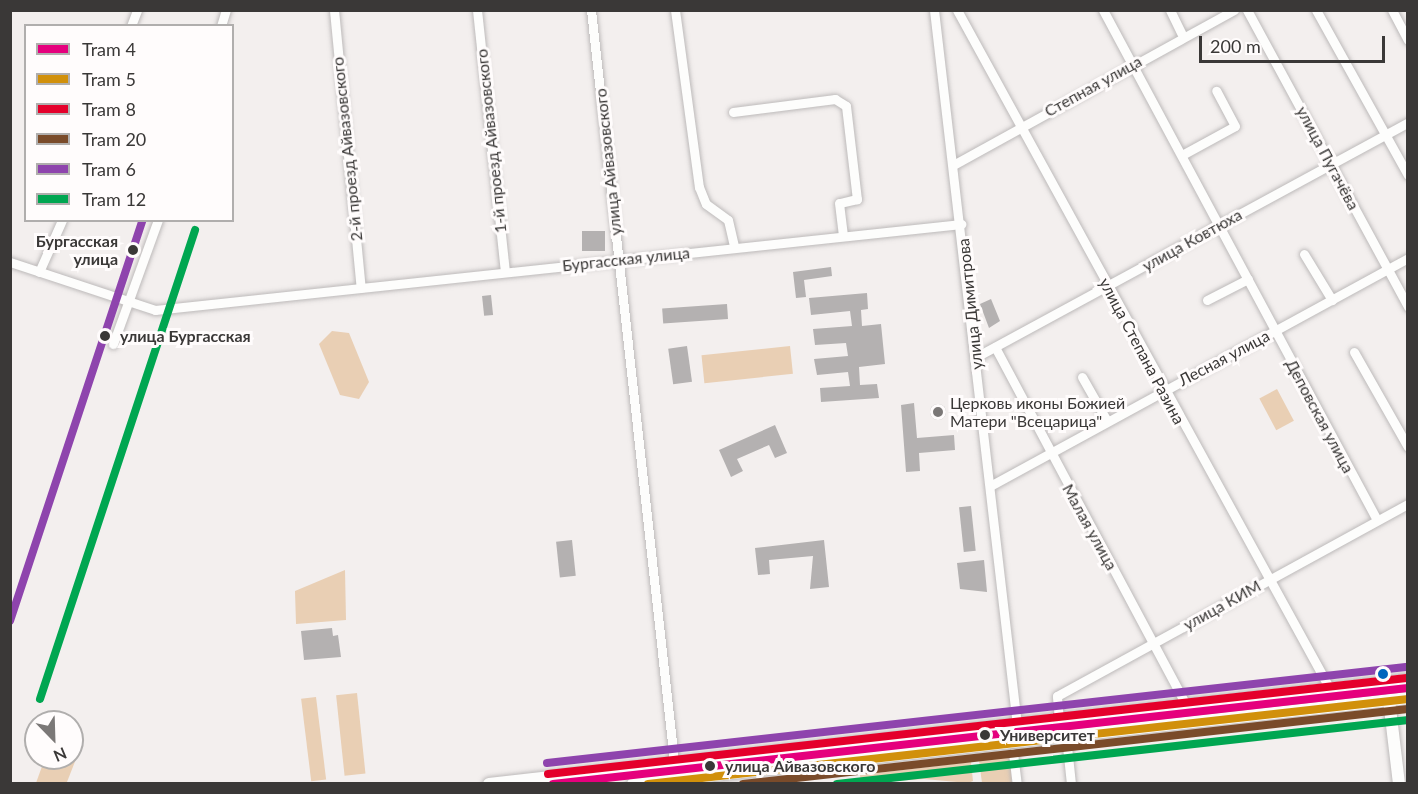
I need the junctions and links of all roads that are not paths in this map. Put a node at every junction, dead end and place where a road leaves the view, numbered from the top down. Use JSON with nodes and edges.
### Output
{"nodes":[{"id":1,"x":334,"y":10,"type":"edge"},
{"id":2,"x":477,"y":10,"type":"edge"},
{"id":3,"x":591,"y":10,"type":"edge"},
{"id":4,"x":675,"y":10,"type":"edge"},
{"id":5,"x":934,"y":10,"type":"edge"},
{"id":6,"x":957,"y":10,"type":"edge"},
{"id":7,"x":1103,"y":10,"type":"edge"},
{"id":8,"x":1170,"y":10,"type":"edge"},
{"id":9,"x":1233,"y":10,"type":"edge"},
{"id":10,"x":1247,"y":10,"type":"edge"},
{"id":11,"x":1316,"y":10,"type":"edge"},
{"id":12,"x":1392,"y":10,"type":"edge"},
{"id":13,"x":1184,"y":37,"type":"junction"},
{"id":14,"x":1407,"y":40,"type":"edge"},
{"id":15,"x":1133,"y":64,"type":"junction"},
{"id":16,"x":1216,"y":91,"type":"dead end"},
{"id":17,"x":733,"y":112,"type":"dead end"},
{"id":18,"x":1407,"y":122,"type":"edge"},
{"id":19,"x":1018,"y":126,"type":"junction"},
{"id":20,"x":1384,"y":135,"type":"junction"},
{"id":21,"x":1182,"y":155,"type":"junction"},
{"id":22,"x":955,"y":164,"type":"junction"},
{"id":23,"x":1332,"y":164,"type":"junction"},
{"id":24,"x":1407,"y":175,"type":"edge"},
{"id":25,"x":61,"y":222,"type":"edge"},
{"id":26,"x":157,"y":222,"type":"edge"},
{"id":27,"x":961,"y":224,"type":"junction"},
{"id":28,"x":1219,"y":225,"type":"junction"},
{"id":29,"x":843,"y":235,"type":"junction"},
{"id":30,"x":734,"y":247,"type":"junction"},
{"id":31,"x":1304,"y":254,"type":"dead end"},
{"id":32,"x":1407,"y":258,"type":"edge"},
{"id":33,"x":620,"y":260,"type":"junction"},
{"id":34,"x":10,"y":262,"type":"edge"},
{"id":35,"x":1388,"y":269,"type":"junction"},
{"id":36,"x":39,"y":272,"type":"junction"},
{"id":37,"x":505,"y":272,"type":"junction"},
{"id":38,"x":1248,"y":279,"type":"junction"},
{"id":39,"x":1108,"y":286,"type":"junction"},
{"id":40,"x":361,"y":288,"type":"junction"},
{"id":41,"x":1207,"y":300,"type":"dead end"},
{"id":42,"x":1332,"y":300,"type":"junction"},
{"id":43,"x":127,"y":301,"type":"junction"},
{"id":44,"x":1407,"y":307,"type":"edge"},
{"id":45,"x":1275,"y":331,"type":"junction"},
{"id":46,"x":112,"y":344,"type":"dead end"},
{"id":47,"x":995,"y":347,"type":"junction"},
{"id":48,"x":1354,"y":352,"type":"dead end"},
{"id":49,"x":976,"y":357,"type":"junction"},
{"id":50,"x":1082,"y":377,"type":"dead end"},
{"id":51,"x":1163,"y":391,"type":"junction"},
{"id":52,"x":1107,"y":421,"type":"junction"},
{"id":53,"x":1407,"y":447,"type":"edge"},
{"id":54,"x":1049,"y":453,"type":"junction"},
{"id":55,"x":990,"y":486,"type":"junction"},
{"id":56,"x":1407,"y":504,"type":"edge"},
{"id":57,"x":1377,"y":520,"type":"junction"},
{"id":58,"x":1268,"y":580,"type":"junction"},
{"id":59,"x":1154,"y":643,"type":"junction"},
{"id":60,"x":1407,"y":680,"type":"edge"},
{"id":61,"x":1330,"y":690,"type":"junction"},
{"id":62,"x":1407,"y":698,"type":"edge"},
{"id":63,"x":1389,"y":700,"type":"junction"},
{"id":64,"x":1187,"y":706,"type":"junction"},
{"id":65,"x":1059,"y":720,"type":"junction"},
{"id":66,"x":1017,"y":724,"type":"junction"},
{"id":67,"x":1066,"y":737,"type":"junction"},
{"id":68,"x":1016,"y":747,"type":"junction"},
{"id":69,"x":675,"y":762,"type":"junction"},
{"id":70,"x":676,"y":779,"type":"junction"},
{"id":71,"x":489,"y":783,"type":"edge"},
{"id":72,"x":633,"y":783,"type":"edge"},
{"id":73,"x":1017,"y":783,"type":"edge"},
{"id":74,"x":1071,"y":783,"type":"edge"},
{"id":75,"x":1399,"y":783,"type":"edge"}],
"edges":[{"from":1,"to":40,"type":"street","name":"2-й проезд Айвазовского"},
{"from":2,"to":37,"type":"street","name":"1-й проезд Айвазовского"},
{"from":3,"to":33,"type":"street","name":"улица Айвазовского"},
{"from":4,"to":30,"type":"street"},
{"from":5,"to":22,"type":"street","name":"улица Димитрова"},
{"from":6,"to":19,"type":"street","name":"улица Степана Разина"},
{"from":7,"to":15,"type":"street","name":"Деповская улица"},
{"from":8,"to":13,"type":"street"},
{"from":9,"to":13,"type":"street","name":"Степная улица"},
{"from":10,"to":23,"type":"street","name":"улица Пугачёва"},
{"from":11,"to":20,"type":"street"},
{"from":12,"to":14,"type":"street"},
{"from":13,"to":15,"type":"street","name":"Степная улица"},
{"from":15,"to":19,"type":"street","name":"Степная улица"},
{"from":15,"to":21,"type":"street","name":"Деповская улица"},
{"from":16,"to":21,"type":"street"},
{"from":17,"to":29,"type":"street"},
{"from":18,"to":20,"type":"street","name":"улица Ковтюха"},
{"from":19,"to":22,"type":"street","name":"Степная улица"},
{"from":19,"to":39,"type":"street","name":"улица Степана Разина"},
{"from":20,"to":23,"type":"street","name":"улица Ковтюха"},
{"from":20,"to":24,"type":"street"},
{"from":21,"to":28,"type":"street","name":"Деповская улица"},
{"from":22,"to":27,"type":"street","name":"улица Димитрова"},
{"from":23,"to":28,"type":"street","name":"улица Ковтюха"},
{"from":23,"to":35,"type":"street","name":"улица Пугачёва"},
{"from":25,"to":36,"type":"street"},
{"from":26,"to":43,"type":"street"},
{"from":27,"to":29,"type":"street","name":"Бургасская улица"},
{"from":27,"to":49,"type":"street","name":"улица Димитрова"},
{"from":28,"to":38,"type":"street","name":"Деповская улица"},
{"from":28,"to":39,"type":"street","name":"улица Ковтюха"},
{"from":29,"to":30,"type":"street","name":"Бургасская улица"},
{"from":30,"to":33,"type":"street","name":"Бургасская улица"},
{"from":31,"to":42,"type":"street"},
{"from":32,"to":35,"type":"street","name":"Лесная улица"},
{"from":33,"to":37,"type":"street","name":"Бургасская улица"},
{"from":33,"to":69,"type":"street","name":"улица Айвазовского"},
{"from":34,"to":36,"type":"street","name":"Бургасская улица"},
{"from":35,"to":42,"type":"street","name":"Лесная улица"},
{"from":35,"to":44,"type":"street","name":"улица Пугачёва"},
{"from":36,"to":43,"type":"street","name":"Бургасская улица"},
{"from":37,"to":40,"type":"street","name":"Бургасская улица"},
{"from":38,"to":41,"type":"street"},
{"from":38,"to":45,"type":"street","name":"Деповская улица"},
{"from":39,"to":47,"type":"street","name":"улица Ковтюха"},
{"from":39,"to":51,"type":"street","name":"улица Степана Разина"},
{"from":40,"to":43,"type":"street","name":"Бургасская улица"},
{"from":42,"to":45,"type":"street","name":"Лесная улица"},
{"from":43,"to":46,"type":"street"},
{"from":45,"to":51,"type":"street","name":"Лесная улица"},
{"from":45,"to":57,"type":"street","name":"Деповская улица"},
{"from":47,"to":49,"type":"street","name":"улица Ковтюха"},
{"from":47,"to":54,"type":"street","name":"Малая улица"},
{"from":48,"to":53,"type":"street"},
{"from":49,"to":55,"type":"street","name":"улица Димитрова"},
{"from":50,"to":52,"type":"street"},
{"from":51,"to":52,"type":"street","name":"Лесная улица"},
{"from":51,"to":58,"type":"street","name":"улица Степана Разина"},
{"from":52,"to":54,"type":"street","name":"Лесная улица"},
{"from":54,"to":55,"type":"street","name":"Лесная улица"},
{"from":54,"to":59,"type":"street","name":"Малая улица"},
{"from":55,"to":66,"type":"street","name":"улица Димитрова"},
{"from":56,"to":57,"type":"street","name":"улица КИМ"},
{"from":57,"to":58,"type":"street","name":"улица КИМ"},
{"from":58,"to":59,"type":"street","name":"улица КИМ"},
{"from":58,"to":61,"type":"street","name":"улица Степана Разина"},
{"from":59,"to":64,"type":"street","name":"Малая улица"},
{"from":59,"to":65,"type":"street","name":"улица КИМ"},
{"from":60,"to":61,"type":"main road"},
{"from":61,"to":64,"type":"main road"},
{"from":62,"to":63,"type":"main road"},
{"from":63,"to":67,"type":"main road"},
{"from":63,"to":75,"type":"main road"},
{"from":64,"to":65,"type":"main road"},
{"from":65,"to":66,"type":"main road"},
{"from":66,"to":68,"type":"street","name":"улица Димитрова"},
{"from":66,"to":69,"type":"main road"},
{"from":67,"to":68,"type":"main road"},
{"from":67,"to":74,"type":"street"},
{"from":68,"to":70,"type":"main road"},
{"from":68,"to":73,"type":"street","name":"улица Димитрова"},
{"from":69,"to":70,"type":"street","name":"улица Айвазовского"},
{"from":69,"to":71,"type":"main road"},
{"from":70,"to":72,"type":"main road"}]}
